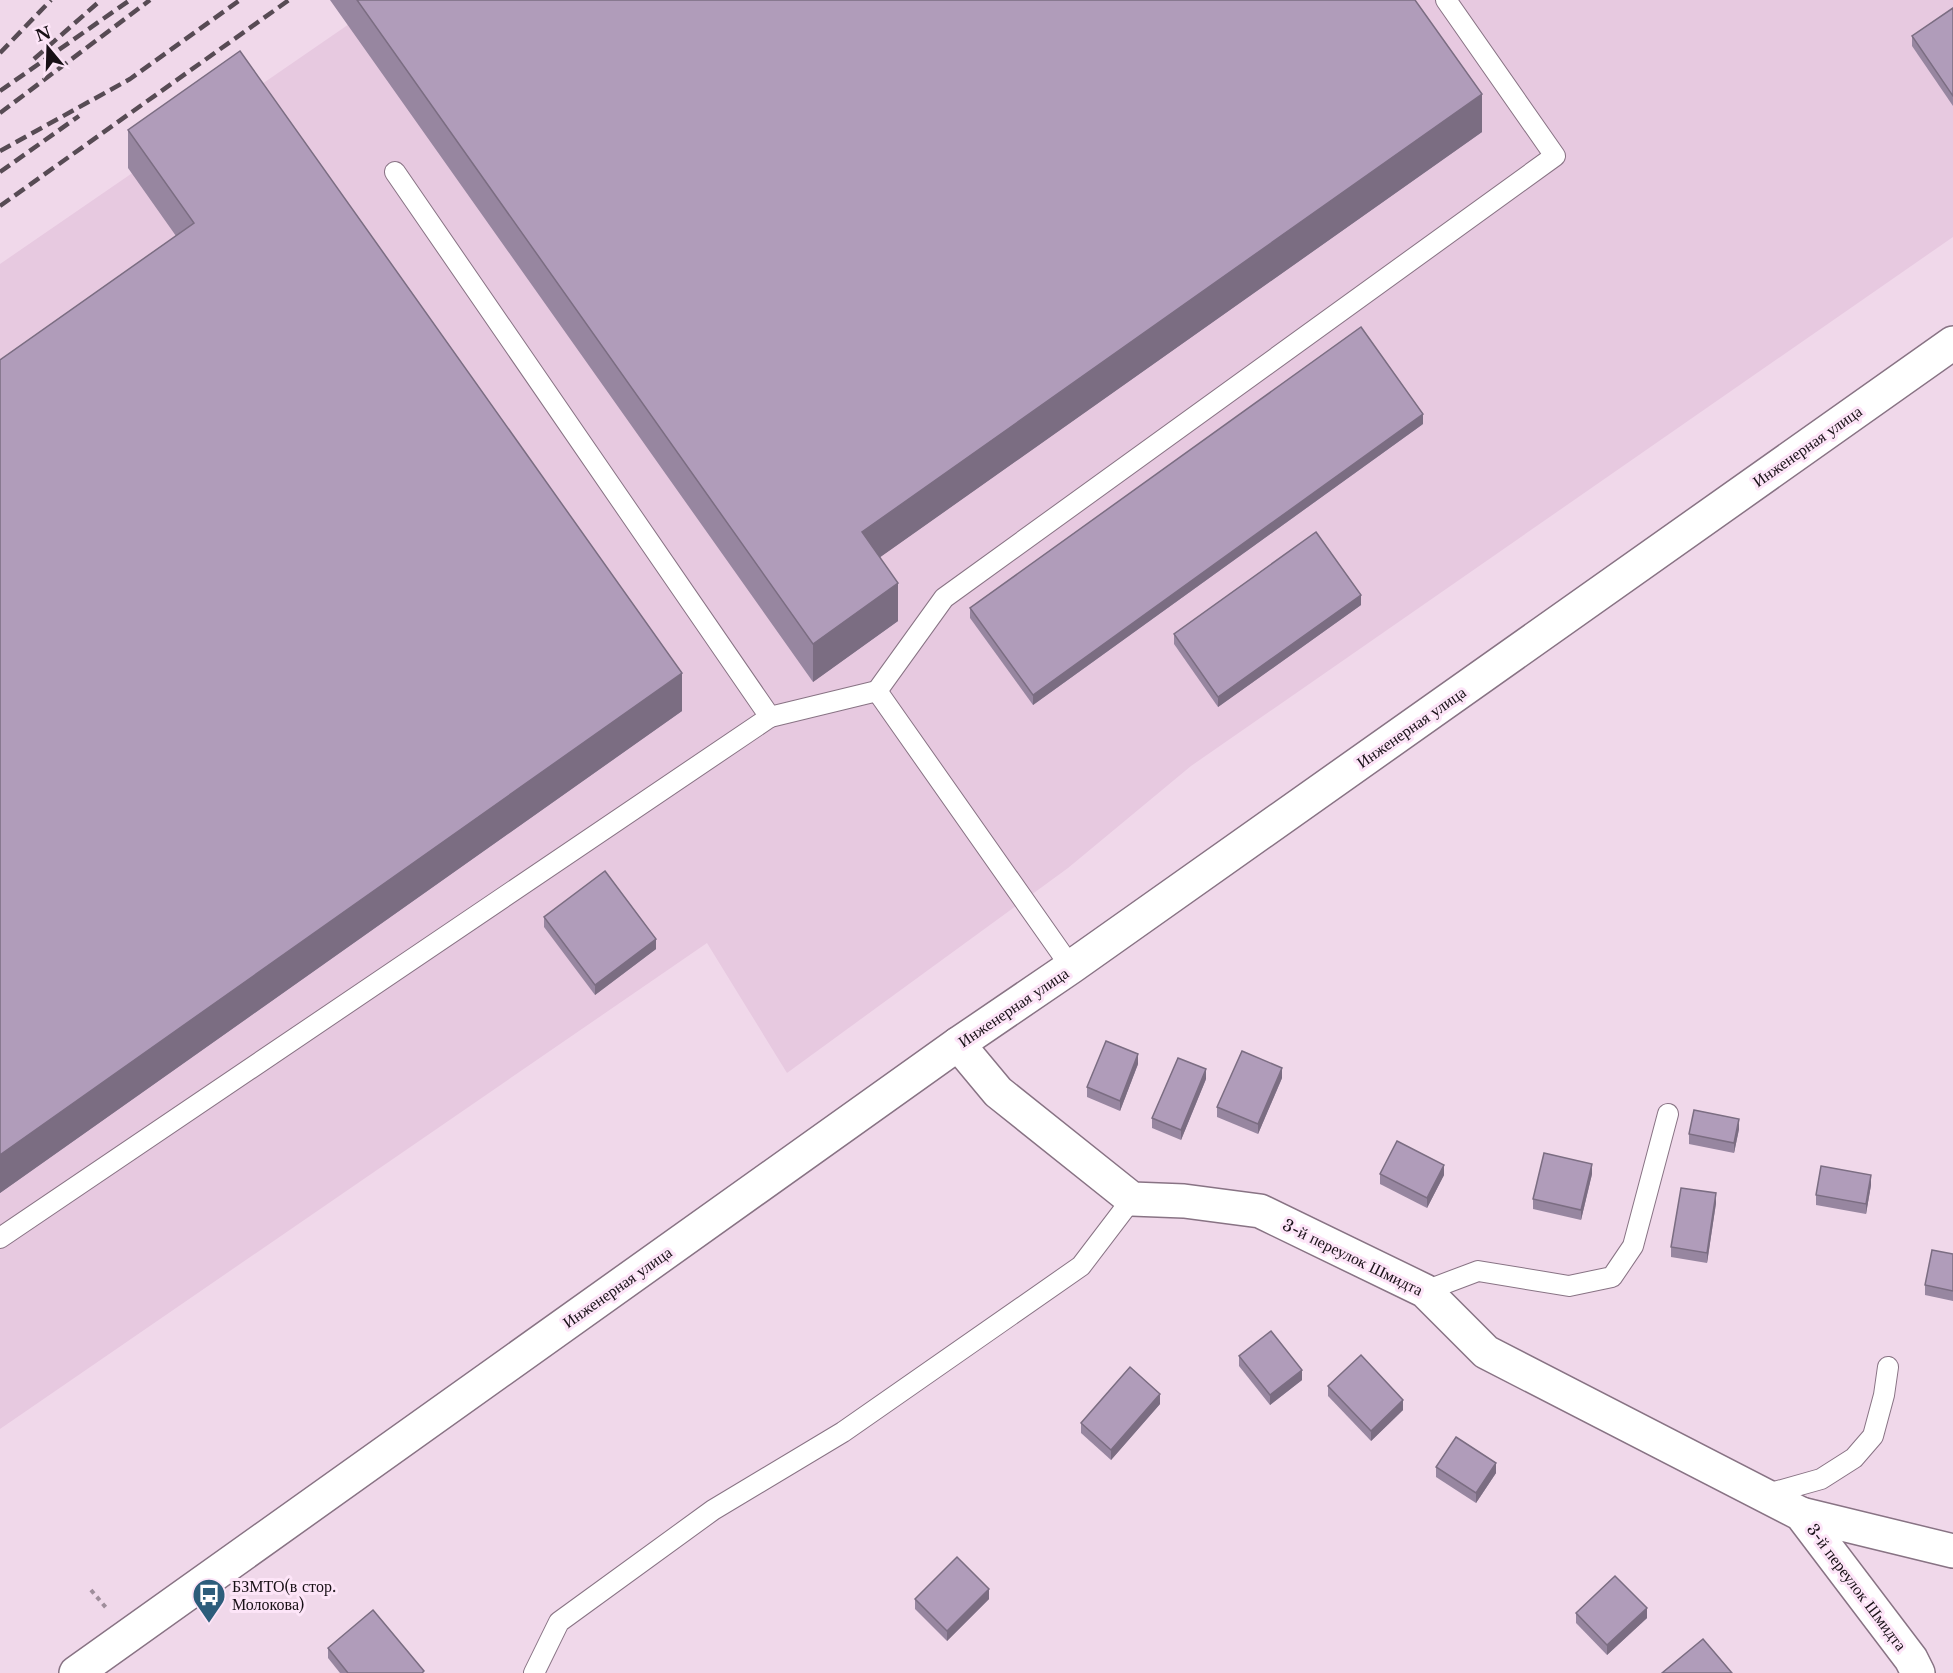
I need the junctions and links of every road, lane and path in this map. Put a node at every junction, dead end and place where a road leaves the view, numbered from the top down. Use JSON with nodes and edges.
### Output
{"nodes":[{"id":1,"x":1446,"y":0,"type":"edge"},
{"id":2,"x":395,"y":172,"type":"dead end"},
{"id":3,"x":1953,"y":343,"type":"edge"},
{"id":4,"x":877,"y":691,"type":"junction"},
{"id":5,"x":770,"y":717,"type":"junction"},
{"id":6,"x":1071,"y":967,"type":"junction"},
{"id":7,"x":958,"y":1044,"type":"junction"},
{"id":8,"x":1668,"y":1114,"type":"dead end"},
{"id":9,"x":1132,"y":1199,"type":"junction"},
{"id":10,"x":0,"y":1238,"type":"edge"},
{"id":11,"x":1425,"y":1291,"type":"junction"},
{"id":12,"x":1888,"y":1367,"type":"dead end"},
{"id":13,"x":1764,"y":1495,"type":"junction"},
{"id":14,"x":1801,"y":1514,"type":"junction"},
{"id":15,"x":1953,"y":1551,"type":"edge"},
{"id":16,"x":1913,"y":1668,"type":"edge"},
{"id":17,"x":75,"y":1673,"type":"edge"},
{"id":18,"x":534,"y":1673,"type":"edge"}],
"edges":[{"from":1,"to":4,"type":"lane"},
{"from":2,"to":5,"type":"lane"},
{"from":3,"to":6,"type":"street","name":"Инженерная улица"},
{"from":4,"to":5,"type":"lane"},
{"from":4,"to":6,"type":"lane"},
{"from":5,"to":10,"type":"lane"},
{"from":6,"to":7,"type":"street","name":"Инженерная улица"},
{"from":7,"to":9,"type":"street"},
{"from":7,"to":17,"type":"street","name":"Инженерная улица"},
{"from":8,"to":11,"type":"lane"},
{"from":9,"to":11,"type":"street","name":"3-й переулок Шмидта"},
{"from":9,"to":18,"type":"lane"},
{"from":11,"to":13,"type":"street","name":"3-й переулок Шмидта"},
{"from":12,"to":13,"type":"lane"},
{"from":13,"to":14,"type":"street","name":"3-й переулок Шмидта"},
{"from":14,"to":15,"type":"street"},
{"from":14,"to":16,"type":"street","name":"3-й переулок Шмидта"}]}
